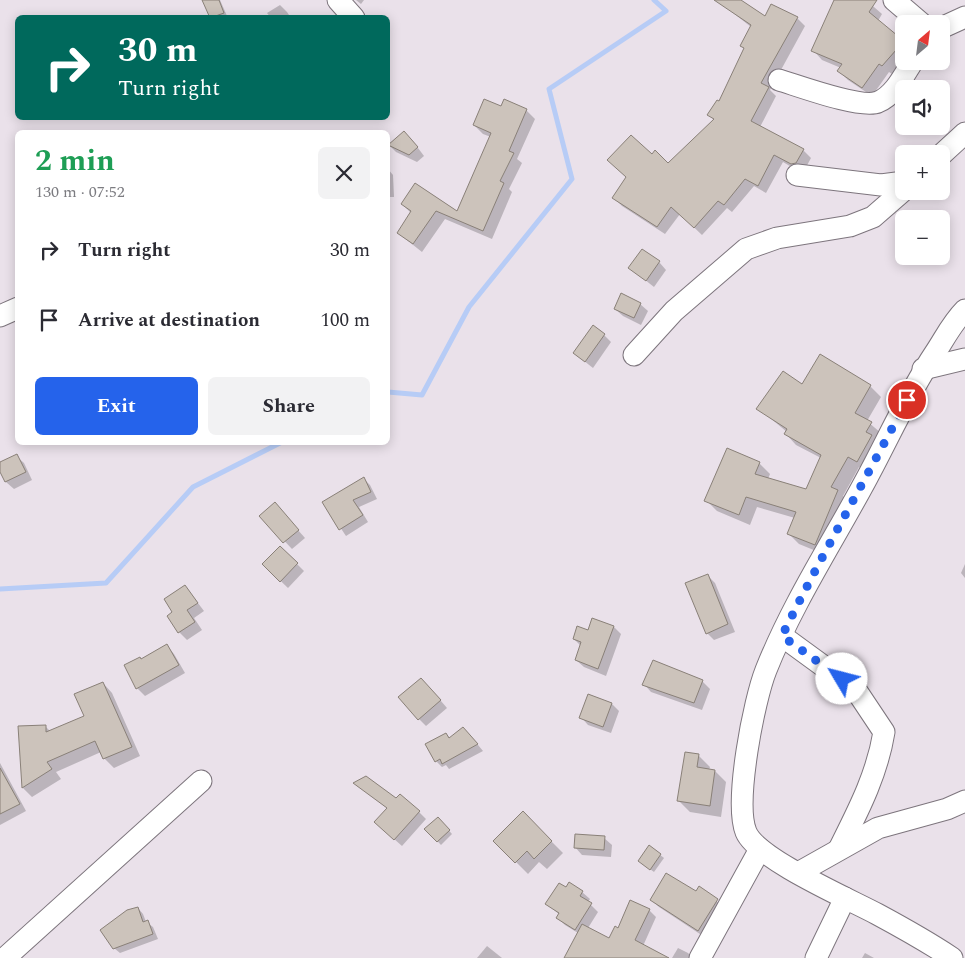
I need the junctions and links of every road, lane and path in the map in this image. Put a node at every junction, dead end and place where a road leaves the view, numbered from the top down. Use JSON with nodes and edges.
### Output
{"nodes":[{"id":1,"x":338,"y":0,"type":"edge"},
{"id":2,"x":894,"y":0,"type":"edge"},
{"id":3,"x":351,"y":15,"type":"edge"},
{"id":4,"x":912,"y":15,"type":"edge"},
{"id":5,"x":965,"y":17,"type":"edge"},
{"id":6,"x":950,"y":24,"type":"edge"},
{"id":7,"x":908,"y":70,"type":"edge"},
{"id":8,"x":779,"y":80,"type":"dead end"},
{"id":9,"x":965,"y":133,"type":"edge"},
{"id":10,"x":950,"y":147,"type":"edge"},
{"id":11,"x":797,"y":174,"type":"dead end"},
{"id":12,"x":895,"y":183,"type":"edge"},
{"id":13,"x":895,"y":198,"type":"edge"},
{"id":14,"x":15,"y":309,"type":"edge"},
{"id":15,"x":965,"y":310,"type":"edge"},
{"id":16,"x":0,"y":316,"type":"edge"},
{"id":17,"x":634,"y":355,"type":"dead end"},
{"id":18,"x":965,"y":359,"type":"edge"},
{"id":19,"x":924,"y":368,"type":"junction"},
{"id":20,"x":782,"y":636,"type":"junction"},
{"id":21,"x":201,"y":781,"type":"dead end"},
{"id":22,"x":965,"y":801,"type":"edge"},
{"id":23,"x":839,"y":849,"type":"junction"},
{"id":24,"x":760,"y":850,"type":"junction"},
{"id":25,"x":798,"y":873,"type":"junction"},
{"id":26,"x":845,"y":898,"type":"junction"},
{"id":27,"x":5,"y":958,"type":"edge"},
{"id":28,"x":700,"y":958,"type":"edge"},
{"id":29,"x":816,"y":958,"type":"edge"},
{"id":30,"x":952,"y":958,"type":"edge"}],
"edges":[{"from":1,"to":3,"type":"street"},
{"from":2,"to":4,"type":"street"},
{"from":5,"to":6,"type":"street"},
{"from":7,"to":8,"type":"street"},
{"from":9,"to":10,"type":"street"},
{"from":11,"to":12,"type":"street"},
{"from":13,"to":17,"type":"street"},
{"from":14,"to":16,"type":"street"},
{"from":15,"to":19,"type":"street"},
{"from":18,"to":19,"type":"street"},
{"from":19,"to":20,"type":"street"},
{"from":20,"to":23,"type":"street"},
{"from":20,"to":24,"type":"street"},
{"from":21,"to":27,"type":"street"},
{"from":22,"to":23,"type":"street"},
{"from":23,"to":25,"type":"street"},
{"from":24,"to":25,"type":"street"},
{"from":24,"to":28,"type":"street"},
{"from":25,"to":26,"type":"street"},
{"from":26,"to":29,"type":"street"},
{"from":26,"to":30,"type":"street"}]}
